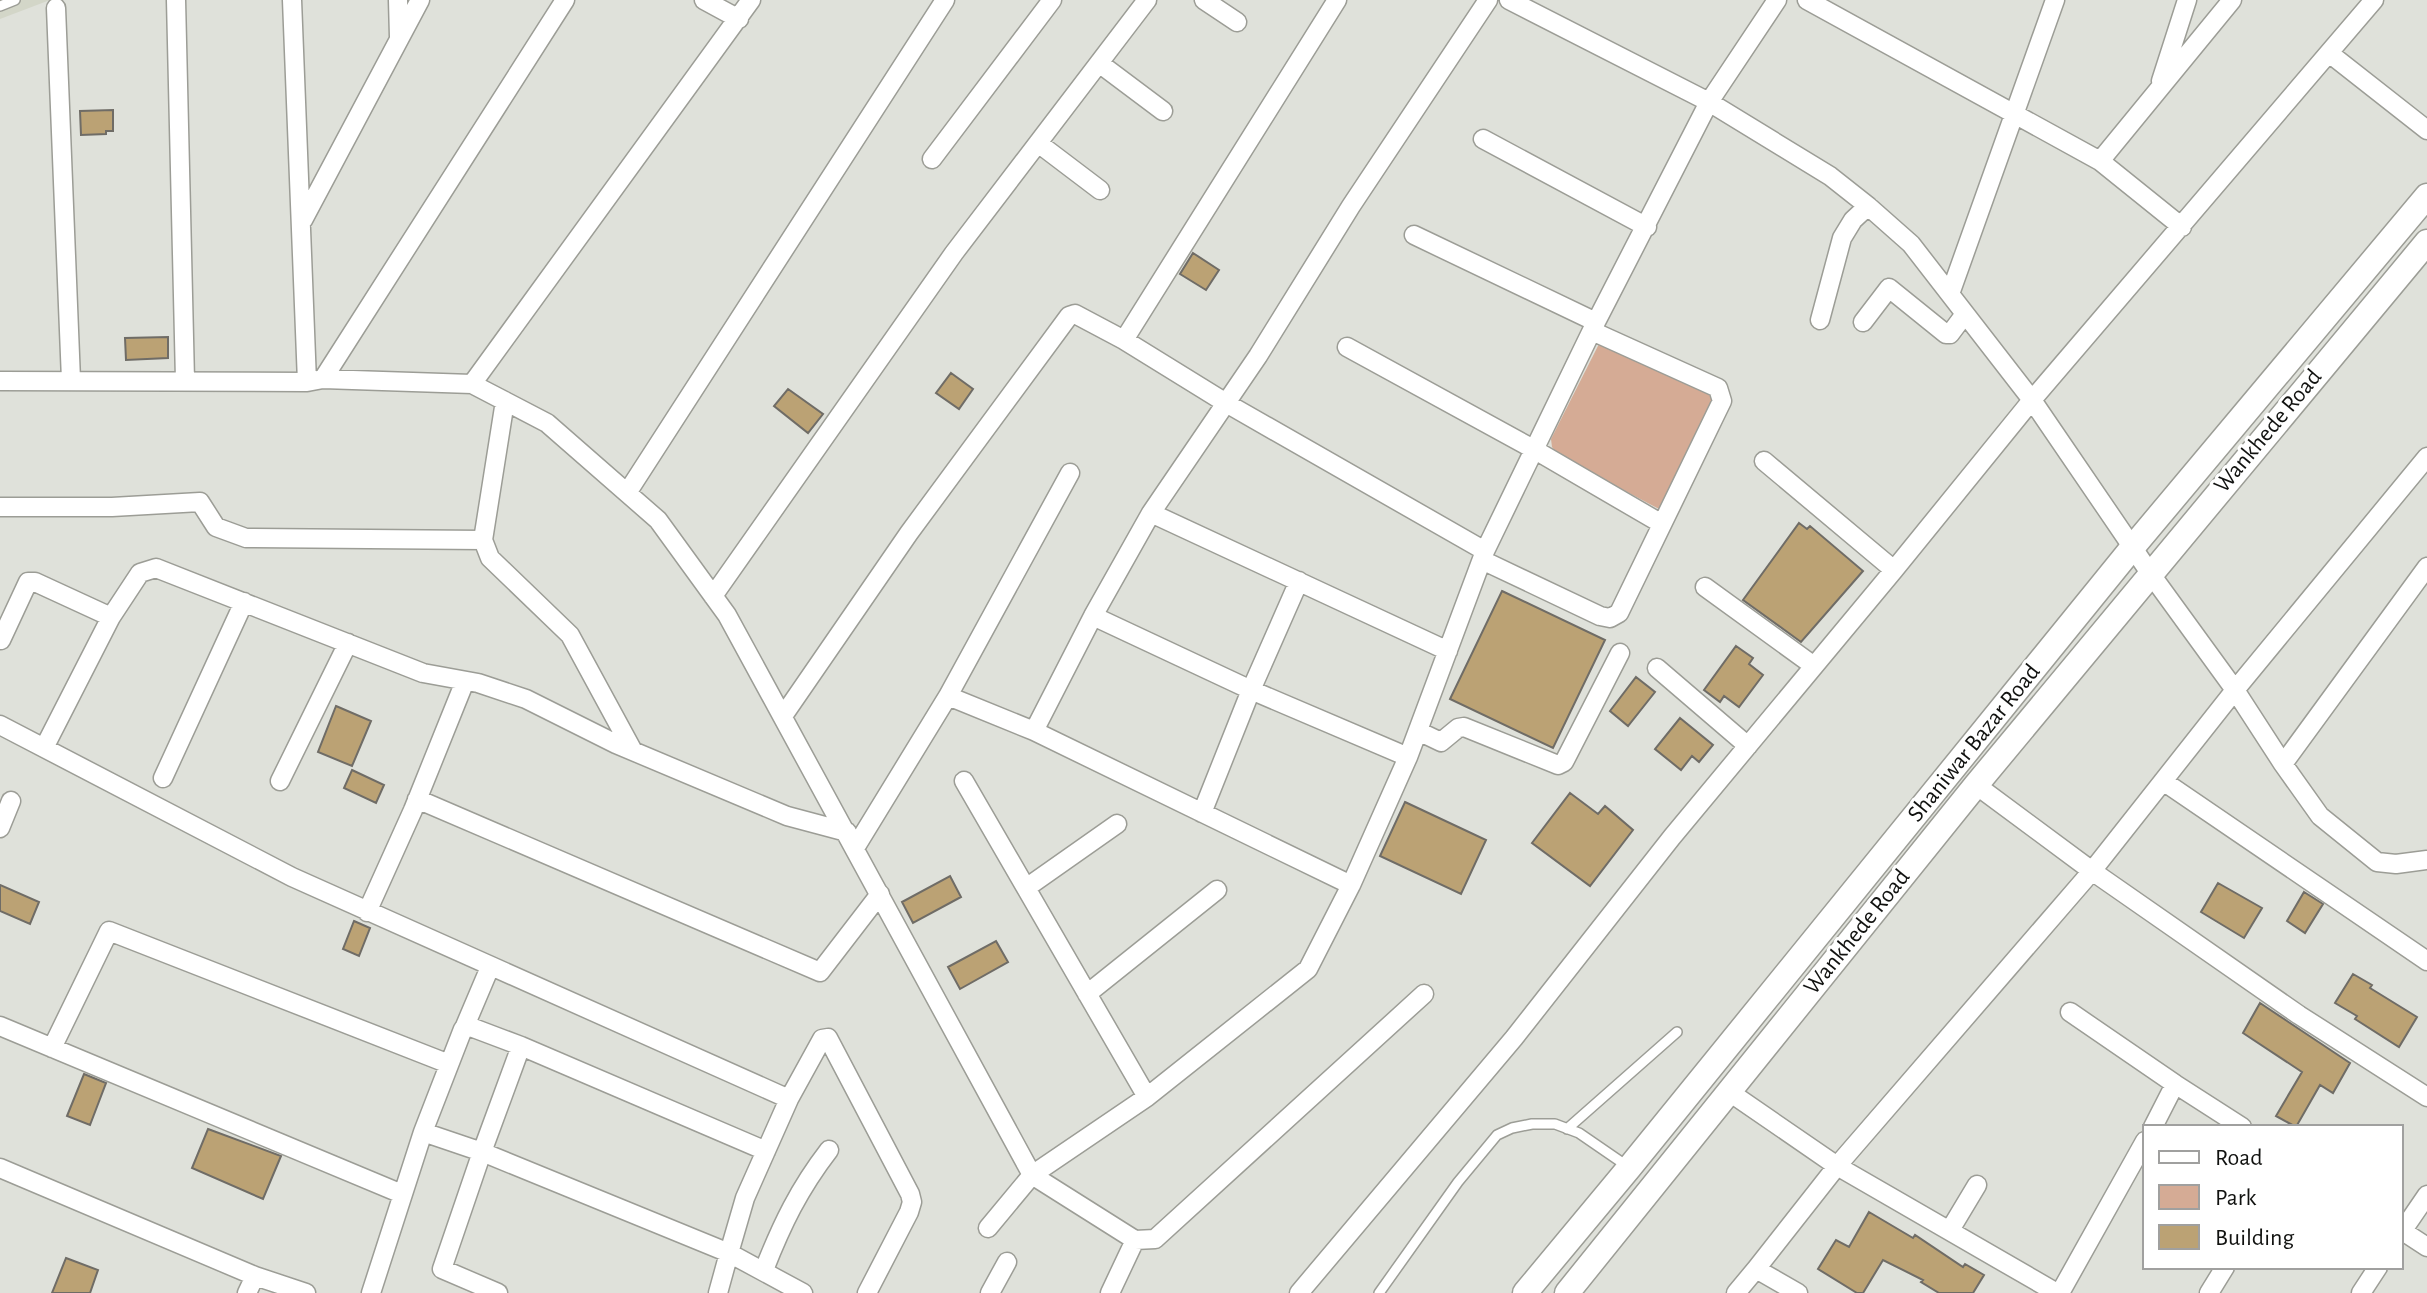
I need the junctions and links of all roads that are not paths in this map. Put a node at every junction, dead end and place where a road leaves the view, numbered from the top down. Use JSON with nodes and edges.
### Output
{"nodes":[{"id":1,"x":15,"y":0,"type":"edge"},
{"id":2,"x":176,"y":0,"type":"edge"},
{"id":3,"x":292,"y":0,"type":"edge"},
{"id":4,"x":398,"y":0,"type":"edge"},
{"id":5,"x":420,"y":0,"type":"edge"},
{"id":6,"x":565,"y":0,"type":"edge"},
{"id":7,"x":704,"y":0,"type":"edge"},
{"id":8,"x":751,"y":0,"type":"edge"},
{"id":9,"x":945,"y":0,"type":"edge"},
{"id":10,"x":1052,"y":0,"type":"edge"},
{"id":11,"x":1147,"y":0,"type":"edge"},
{"id":12,"x":1204,"y":0,"type":"edge"},
{"id":13,"x":1337,"y":0,"type":"edge"},
{"id":14,"x":1488,"y":0,"type":"edge"},
{"id":15,"x":1509,"y":0,"type":"edge"},
{"id":16,"x":1777,"y":0,"type":"edge"},
{"id":17,"x":1807,"y":0,"type":"edge"},
{"id":18,"x":2055,"y":0,"type":"edge"},
{"id":19,"x":2187,"y":0,"type":"edge"},
{"id":20,"x":2232,"y":0,"type":"edge"},
{"id":21,"x":2374,"y":0,"type":"edge"},
{"id":22,"x":0,"y":6,"type":"edge"},
{"id":23,"x":56,"y":8,"type":"dead end"},
{"id":24,"x":739,"y":19,"type":"junction"},
{"id":25,"x":1237,"y":22,"type":"dead end"},
{"id":26,"x":399,"y":40,"type":"junction"},
{"id":27,"x":2329,"y":53,"type":"junction"},
{"id":28,"x":1099,"y":63,"type":"junction"},
{"id":29,"x":2157,"y":91,"type":"junction"},
{"id":30,"x":1709,"y":102,"type":"junction"},
{"id":31,"x":1163,"y":111,"type":"dead end"},
{"id":32,"x":2014,"y":114,"type":"junction"},
{"id":33,"x":2427,"y":130,"type":"edge"},
{"id":34,"x":1483,"y":139,"type":"dead end"},
{"id":35,"x":1038,"y":143,"type":"junction"},
{"id":36,"x":932,"y":159,"type":"dead end"},
{"id":37,"x":2100,"y":161,"type":"junction"},
{"id":38,"x":1100,"y":190,"type":"dead end"},
{"id":39,"x":2427,"y":196,"type":"edge"},
{"id":40,"x":1868,"y":206,"type":"junction"},
{"id":41,"x":301,"y":223,"type":"junction"},
{"id":42,"x":1647,"y":227,"type":"junction"},
{"id":43,"x":2182,"y":227,"type":"junction"},
{"id":44,"x":1414,"y":235,"type":"dead end"},
{"id":45,"x":2427,"y":242,"type":"edge"},
{"id":46,"x":1950,"y":294,"type":"junction"},
{"id":47,"x":1965,"y":314,"type":"junction"},
{"id":48,"x":1820,"y":320,"type":"dead end"},
{"id":49,"x":1863,"y":322,"type":"dead end"},
{"id":50,"x":1594,"y":327,"type":"junction"},
{"id":51,"x":1124,"y":340,"type":"junction"},
{"id":52,"x":1347,"y":347,"type":"dead end"},
{"id":53,"x":71,"y":380,"type":"junction"},
{"id":54,"x":185,"y":380,"type":"junction"},
{"id":55,"x":315,"y":380,"type":"junction"},
{"id":56,"x":0,"y":381,"type":"edge"},
{"id":57,"x":472,"y":384,"type":"junction"},
{"id":58,"x":2032,"y":400,"type":"junction"},
{"id":59,"x":505,"y":401,"type":"junction"},
{"id":60,"x":1226,"y":403,"type":"junction"},
{"id":61,"x":1535,"y":450,"type":"junction"},
{"id":62,"x":2427,"y":457,"type":"edge"},
{"id":63,"x":1764,"y":461,"type":"dead end"},
{"id":64,"x":1070,"y":473,"type":"dead end"},
{"id":65,"x":627,"y":493,"type":"junction"},
{"id":66,"x":0,"y":507,"type":"edge"},
{"id":67,"x":1151,"y":513,"type":"junction"},
{"id":68,"x":1662,"y":524,"type":"junction"},
{"id":69,"x":483,"y":540,"type":"junction"},
{"id":70,"x":2132,"y":548,"type":"junction"},
{"id":71,"x":1484,"y":555,"type":"junction"},
{"id":72,"x":2427,"y":567,"type":"edge"},
{"id":73,"x":1894,"y":570,"type":"junction"},
{"id":74,"x":2150,"y":573,"type":"junction"},
{"id":75,"x":1299,"y":581,"type":"junction"},
{"id":76,"x":1705,"y":587,"type":"dead end"},
{"id":77,"x":713,"y":596,"type":"junction"},
{"id":78,"x":244,"y":602,"type":"junction"},
{"id":79,"x":1093,"y":616,"type":"junction"},
{"id":80,"x":111,"y":617,"type":"junction"},
{"id":81,"x":1,"y":640,"type":"edge"},
{"id":82,"x":348,"y":643,"type":"junction"},
{"id":83,"x":1448,"y":651,"type":"junction"},
{"id":84,"x":1620,"y":653,"type":"dead end"},
{"id":85,"x":1814,"y":666,"type":"junction"},
{"id":86,"x":1657,"y":668,"type":"dead end"},
{"id":87,"x":465,"y":681,"type":"junction"},
{"id":88,"x":1251,"y":690,"type":"junction"},
{"id":89,"x":2235,"y":690,"type":"junction"},
{"id":90,"x":948,"y":696,"type":"junction"},
{"id":91,"x":783,"y":716,"type":"junction"},
{"id":92,"x":0,"y":725,"type":"edge"},
{"id":93,"x":1034,"y":731,"type":"junction"},
{"id":94,"x":1418,"y":731,"type":"junction"},
{"id":95,"x":1748,"y":746,"type":"junction"},
{"id":96,"x":44,"y":748,"type":"junction"},
{"id":97,"x":633,"y":751,"type":"junction"},
{"id":98,"x":1408,"y":757,"type":"junction"},
{"id":99,"x":2283,"y":764,"type":"junction"},
{"id":100,"x":163,"y":778,"type":"dead end"},
{"id":101,"x":280,"y":781,"type":"dead end"},
{"id":102,"x":964,"y":781,"type":"dead end"},
{"id":103,"x":2163,"y":781,"type":"junction"},
{"id":104,"x":1976,"y":785,"type":"junction"},
{"id":105,"x":417,"y":799,"type":"junction"},
{"id":106,"x":11,"y":801,"type":"dead end"},
{"id":107,"x":1202,"y":813,"type":"junction"},
{"id":108,"x":1117,"y":824,"type":"dead end"},
{"id":109,"x":0,"y":828,"type":"edge"},
{"id":110,"x":851,"y":840,"type":"junction"},
{"id":111,"x":2427,"y":860,"type":"edge"},
{"id":112,"x":2092,"y":871,"type":"junction"},
{"id":113,"x":1351,"y":885,"type":"junction"},
{"id":114,"x":1026,"y":888,"type":"junction"},
{"id":115,"x":1217,"y":890,"type":"dead end"},
{"id":116,"x":880,"y":894,"type":"junction"},
{"id":117,"x":367,"y":912,"type":"junction"},
{"id":118,"x":2427,"y":961,"type":"edge"},
{"id":119,"x":490,"y":967,"type":"junction"},
{"id":120,"x":1087,"y":994,"type":"junction"},
{"id":121,"x":1424,"y":994,"type":"dead end"},
{"id":122,"x":2070,"y":1012,"type":"dead end"},
{"id":123,"x":0,"y":1026,"type":"edge"},
{"id":124,"x":465,"y":1026,"type":"junction"},
{"id":125,"x":1677,"y":1032,"type":"dead end"},
{"id":126,"x":521,"y":1046,"type":"junction"},
{"id":127,"x":52,"y":1048,"type":"junction"},
{"id":128,"x":449,"y":1064,"type":"junction"},
{"id":129,"x":2175,"y":1084,"type":"junction"},
{"id":130,"x":1728,"y":1091,"type":"junction"},
{"id":131,"x":1147,"y":1097,"type":"junction"},
{"id":132,"x":2427,"y":1097,"type":"edge"},
{"id":133,"x":789,"y":1099,"type":"junction"},
{"id":134,"x":2154,"y":1125,"type":"edge"},
{"id":135,"x":2239,"y":1125,"type":"edge"},
{"id":136,"x":1567,"y":1129,"type":"junction"},
{"id":137,"x":423,"y":1132,"type":"junction"},
{"id":138,"x":2143,"y":1145,"type":"edge"},
{"id":139,"x":829,"y":1150,"type":"dead end"},
{"id":140,"x":766,"y":1151,"type":"junction"},
{"id":141,"x":482,"y":1152,"type":"junction"},
{"id":142,"x":1837,"y":1166,"type":"junction"},
{"id":143,"x":0,"y":1168,"type":"edge"},
{"id":144,"x":1629,"y":1168,"type":"junction"},
{"id":145,"x":1032,"y":1175,"type":"junction"},
{"id":146,"x":1977,"y":1185,"type":"dead end"},
{"id":147,"x":402,"y":1194,"type":"junction"},
{"id":148,"x":2427,"y":1195,"type":"edge"},
{"id":149,"x":988,"y":1228,"type":"dead end"},
{"id":150,"x":1950,"y":1230,"type":"junction"},
{"id":151,"x":2403,"y":1230,"type":"edge"},
{"id":152,"x":2403,"y":1232,"type":"edge"},
{"id":153,"x":1135,"y":1240,"type":"junction"},
{"id":154,"x":2427,"y":1247,"type":"edge"},
{"id":155,"x":729,"y":1253,"type":"junction"},
{"id":156,"x":1007,"y":1262,"type":"dead end"},
{"id":157,"x":1756,"y":1269,"type":"junction"},
{"id":158,"x":2224,"y":1269,"type":"edge"},
{"id":159,"x":2377,"y":1269,"type":"edge"},
{"id":160,"x":764,"y":1270,"type":"junction"},
{"id":161,"x":251,"y":1285,"type":"edge"},
{"id":162,"x":306,"y":1293,"type":"edge"},
{"id":163,"x":371,"y":1293,"type":"edge"},
{"id":164,"x":498,"y":1293,"type":"edge"},
{"id":165,"x":718,"y":1293,"type":"edge"},
{"id":166,"x":803,"y":1293,"type":"edge"},
{"id":167,"x":867,"y":1293,"type":"edge"},
{"id":168,"x":990,"y":1293,"type":"edge"},
{"id":169,"x":1110,"y":1293,"type":"edge"},
{"id":170,"x":1299,"y":1293,"type":"edge"},
{"id":171,"x":1379,"y":1293,"type":"edge"},
{"id":172,"x":1525,"y":1293,"type":"edge"},
{"id":173,"x":1567,"y":1293,"type":"edge"},
{"id":174,"x":1736,"y":1293,"type":"edge"},
{"id":175,"x":1798,"y":1293,"type":"edge"},
{"id":176,"x":2059,"y":1293,"type":"edge"},
{"id":177,"x":2209,"y":1293,"type":"edge"},
{"id":178,"x":2361,"y":1293,"type":"edge"}],
"edges":[{"from":1,"to":22,"type":"lane"},
{"from":2,"to":54,"type":"street"},
{"from":3,"to":41,"type":"street"},
{"from":4,"to":26,"type":"street"},
{"from":5,"to":26,"type":"street"},
{"from":6,"to":55,"type":"street"},
{"from":7,"to":24,"type":"street"},
{"from":8,"to":24,"type":"street"},
{"from":9,"to":65,"type":"street"},
{"from":10,"to":36,"type":"street"},
{"from":11,"to":28,"type":"street"},
{"from":12,"to":25,"type":"street"},
{"from":13,"to":51,"type":"street"},
{"from":14,"to":60,"type":"street"},
{"from":15,"to":30,"type":"street"},
{"from":16,"to":30,"type":"street"},
{"from":17,"to":32,"type":"street"},
{"from":18,"to":32,"type":"street"},
{"from":19,"to":29,"type":"street"},
{"from":20,"to":29,"type":"street"},
{"from":21,"to":27,"type":"street"},
{"from":23,"to":53,"type":"street"},
{"from":24,"to":57,"type":"street"},
{"from":26,"to":41,"type":"street"},
{"from":27,"to":33,"type":"street"},
{"from":27,"to":43,"type":"street"},
{"from":28,"to":31,"type":"street"},
{"from":28,"to":35,"type":"street"},
{"from":29,"to":37,"type":"street"},
{"from":30,"to":40,"type":"street"},
{"from":30,"to":42,"type":"street"},
{"from":32,"to":37,"type":"street"},
{"from":32,"to":46,"type":"street"},
{"from":34,"to":42,"type":"street"},
{"from":35,"to":38,"type":"street"},
{"from":35,"to":77,"type":"street"},
{"from":37,"to":43,"type":"street"},
{"from":39,"to":70,"type":"main road","name":"Shaniwar Bazar Road"},
{"from":40,"to":46,"type":"street"},
{"from":40,"to":48,"type":"street"},
{"from":41,"to":55,"type":"street"},
{"from":42,"to":50,"type":"street"},
{"from":43,"to":58,"type":"street"},
{"from":44,"to":50,"type":"street"},
{"from":45,"to":74,"type":"main road","name":"Wankhede Road"},
{"from":46,"to":47,"type":"street"},
{"from":47,"to":49,"type":"street"},
{"from":47,"to":58,"type":"street"},
{"from":50,"to":61,"type":"street"},
{"from":50,"to":68,"type":"street"},
{"from":51,"to":60,"type":"street"},
{"from":51,"to":91,"type":"street"},
{"from":52,"to":61,"type":"street"},
{"from":53,"to":54,"type":"street"},
{"from":53,"to":56,"type":"street"},
{"from":54,"to":55,"type":"street"},
{"from":55,"to":57,"type":"street"},
{"from":57,"to":59,"type":"street"},
{"from":58,"to":70,"type":"street"},
{"from":58,"to":73,"type":"street"},
{"from":59,"to":65,"type":"street"},
{"from":59,"to":69,"type":"street"},
{"from":60,"to":67,"type":"street"},
{"from":60,"to":71,"type":"street"},
{"from":61,"to":68,"type":"street"},
{"from":61,"to":71,"type":"street"},
{"from":62,"to":89,"type":"street"},
{"from":63,"to":73,"type":"street"},
{"from":64,"to":90,"type":"street"},
{"from":65,"to":77,"type":"street"},
{"from":66,"to":69,"type":"street"},
{"from":67,"to":75,"type":"street"},
{"from":67,"to":79,"type":"street"},
{"from":68,"to":71,"type":"street"},
{"from":69,"to":97,"type":"street"},
{"from":70,"to":74,"type":"street"},
{"from":70,"to":144,"type":"main road","name":"Shaniwar Bazar Road"},
{"from":71,"to":83,"type":"street"},
{"from":72,"to":99,"type":"street"},
{"from":73,"to":85,"type":"street"},
{"from":74,"to":89,"type":"street"},
{"from":74,"to":104,"type":"main road","name":"Wankhede Road"},
{"from":75,"to":83,"type":"street"},
{"from":75,"to":88,"type":"street"},
{"from":76,"to":85,"type":"street"},
{"from":77,"to":91,"type":"street"},
{"from":78,"to":80,"type":"street"},
{"from":78,"to":82,"type":"street"},
{"from":78,"to":100,"type":"street"},
{"from":79,"to":88,"type":"street"},
{"from":79,"to":93,"type":"street"},
{"from":80,"to":81,"type":"street"},
{"from":80,"to":96,"type":"street"},
{"from":82,"to":87,"type":"street"},
{"from":82,"to":101,"type":"street"},
{"from":83,"to":94,"type":"street"},
{"from":84,"to":94,"type":"street"},
{"from":85,"to":95,"type":"street"},
{"from":86,"to":95,"type":"street"},
{"from":87,"to":97,"type":"street"},
{"from":87,"to":105,"type":"street"},
{"from":88,"to":98,"type":"street"},
{"from":88,"to":107,"type":"street"},
{"from":89,"to":99,"type":"street"},
{"from":89,"to":103,"type":"street"},
{"from":90,"to":93,"type":"street"},
{"from":90,"to":110,"type":"street"},
{"from":91,"to":110,"type":"street"},
{"from":92,"to":96,"type":"street"},
{"from":93,"to":107,"type":"street"},
{"from":94,"to":98,"type":"street"},
{"from":95,"to":170,"type":"street"},
{"from":96,"to":117,"type":"street"},
{"from":97,"to":110,"type":"street"},
{"from":98,"to":113,"type":"street"},
{"from":99,"to":111,"type":"street"},
{"from":102,"to":114,"type":"street"},
{"from":103,"to":112,"type":"street"},
{"from":103,"to":118,"type":"street"},
{"from":104,"to":112,"type":"street"},
{"from":104,"to":130,"type":"main road","name":"Wankhede Road"},
{"from":105,"to":116,"type":"street"},
{"from":105,"to":117,"type":"street"},
{"from":106,"to":109,"type":"street"},
{"from":107,"to":113,"type":"street"},
{"from":108,"to":114,"type":"street"},
{"from":110,"to":116,"type":"street"},
{"from":112,"to":132,"type":"street"},
{"from":112,"to":142,"type":"street"},
{"from":113,"to":131,"type":"street"},
{"from":114,"to":120,"type":"street"},
{"from":115,"to":120,"type":"street"},
{"from":116,"to":145,"type":"street"},
{"from":117,"to":119,"type":"street"},
{"from":119,"to":124,"type":"street"},
{"from":119,"to":133,"type":"street"},
{"from":120,"to":131,"type":"street"},
{"from":121,"to":153,"type":"street"},
{"from":122,"to":129,"type":"street"},
{"from":123,"to":127,"type":"street"},
{"from":124,"to":126,"type":"street"},
{"from":124,"to":128,"type":"street"},
{"from":125,"to":136,"type":"lane"},
{"from":126,"to":140,"type":"street"},
{"from":126,"to":141,"type":"street"},
{"from":127,"to":128,"type":"street"},
{"from":127,"to":147,"type":"street"},
{"from":128,"to":137,"type":"street"},
{"from":129,"to":134,"type":"street"},
{"from":129,"to":135,"type":"street"},
{"from":130,"to":142,"type":"street"},
{"from":130,"to":173,"type":"main road","name":"Wankhede Road"},
{"from":131,"to":145,"type":"street"},
{"from":133,"to":140,"type":"street"},
{"from":133,"to":167,"type":"street"},
{"from":136,"to":144,"type":"lane"},
{"from":136,"to":171,"type":"lane"},
{"from":137,"to":141,"type":"street"},
{"from":137,"to":147,"type":"street"},
{"from":138,"to":176,"type":"street"},
{"from":139,"to":160,"type":"street"},
{"from":140,"to":155,"type":"street"},
{"from":141,"to":155,"type":"street"},
{"from":141,"to":164,"type":"street"},
{"from":142,"to":150,"type":"street"},
{"from":142,"to":157,"type":"street"},
{"from":143,"to":161,"type":"street"},
{"from":144,"to":172,"type":"main road","name":"Shaniwar Bazar Road"},
{"from":145,"to":149,"type":"street"},
{"from":145,"to":153,"type":"street"},
{"from":146,"to":150,"type":"street"},
{"from":147,"to":163,"type":"street"},
{"from":148,"to":151,"type":"street"},
{"from":150,"to":176,"type":"street"},
{"from":152,"to":154,"type":"street"},
{"from":153,"to":169,"type":"street"},
{"from":155,"to":160,"type":"street"},
{"from":155,"to":165,"type":"street"},
{"from":156,"to":168,"type":"street"},
{"from":157,"to":174,"type":"street"},
{"from":157,"to":175,"type":"street"},
{"from":158,"to":177,"type":"street"},
{"from":159,"to":178,"type":"street"},
{"from":160,"to":166,"type":"street"},
{"from":161,"to":162,"type":"street"}]}
